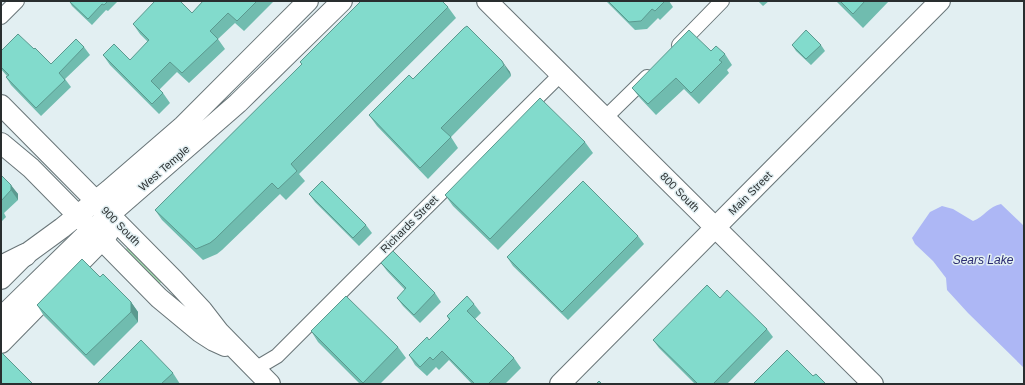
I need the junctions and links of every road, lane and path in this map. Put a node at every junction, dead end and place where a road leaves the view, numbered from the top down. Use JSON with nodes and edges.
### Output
{"nodes":[{"id":1,"x":17,"y":1,"type":"edge"},
{"id":2,"x":308,"y":1,"type":"edge"},
{"id":3,"x":342,"y":1,"type":"edge"},
{"id":4,"x":487,"y":1,"type":"edge"},
{"id":5,"x":722,"y":1,"type":"edge"},
{"id":6,"x":940,"y":1,"type":"edge"},
{"id":7,"x":1,"y":17,"type":"edge"},
{"id":8,"x":671,"y":53,"type":"edge"},
{"id":9,"x":655,"y":68,"type":"edge"},
{"id":10,"x":561,"y":74,"type":"junction"},
{"id":11,"x":1,"y":105,"type":"edge"},
{"id":12,"x":606,"y":118,"type":"junction"},
{"id":13,"x":1,"y":143,"type":"edge"},
{"id":14,"x":96,"y":201,"type":"junction"},
{"id":15,"x":110,"y":215,"type":"junction"},
{"id":16,"x":716,"y":227,"type":"junction"},
{"id":17,"x":91,"y":229,"type":"junction"},
{"id":18,"x":25,"y":255,"type":"junction"},
{"id":19,"x":1,"y":267,"type":"edge"},
{"id":20,"x":1,"y":279,"type":"edge"},
{"id":21,"x":1,"y":319,"type":"edge"},
{"id":22,"x":1,"y":342,"type":"edge"},
{"id":23,"x":236,"y":350,"type":"junction"},
{"id":24,"x":254,"y":369,"type":"junction"},
{"id":25,"x":270,"y":384,"type":"edge"},
{"id":26,"x":560,"y":384,"type":"edge"},
{"id":27,"x":873,"y":384,"type":"edge"}],
"edges":[{"from":1,"to":7,"type":"street"},
{"from":2,"to":14,"type":"street","name":"West Temple"},
{"from":3,"to":15,"type":"street","name":"West Temple"},
{"from":4,"to":10,"type":"street","name":"800 South"},
{"from":5,"to":8,"type":"street"},
{"from":6,"to":16,"type":"street","name":"Main Street"},
{"from":9,"to":12,"type":"street"},
{"from":10,"to":12,"type":"street","name":"800 South"},
{"from":10,"to":24,"type":"street","name":"Richards Street"},
{"from":11,"to":14,"type":"street","name":"900 South"},
{"from":12,"to":16,"type":"street","name":"800 South"},
{"from":13,"to":17,"type":"street","name":"900 South"},
{"from":14,"to":15,"type":"street","name":"900 South"},
{"from":14,"to":17,"type":"street","name":"West Temple"},
{"from":15,"to":17,"type":"street","name":"West Temple"},
{"from":15,"to":23,"type":"street","name":"900 South"},
{"from":16,"to":26,"type":"street","name":"Main Street"},
{"from":16,"to":27,"type":"street","name":"800 South"},
{"from":17,"to":18,"type":"street"},
{"from":17,"to":21,"type":"highway"},
{"from":17,"to":22,"type":"street","name":"West Temple"},
{"from":17,"to":23,"type":"street","name":"900 South"},
{"from":18,"to":19,"type":"highway"},
{"from":18,"to":20,"type":"street"},
{"from":23,"to":24,"type":"street","name":"900 South"},
{"from":24,"to":25,"type":"street","name":"900 South"}]}
